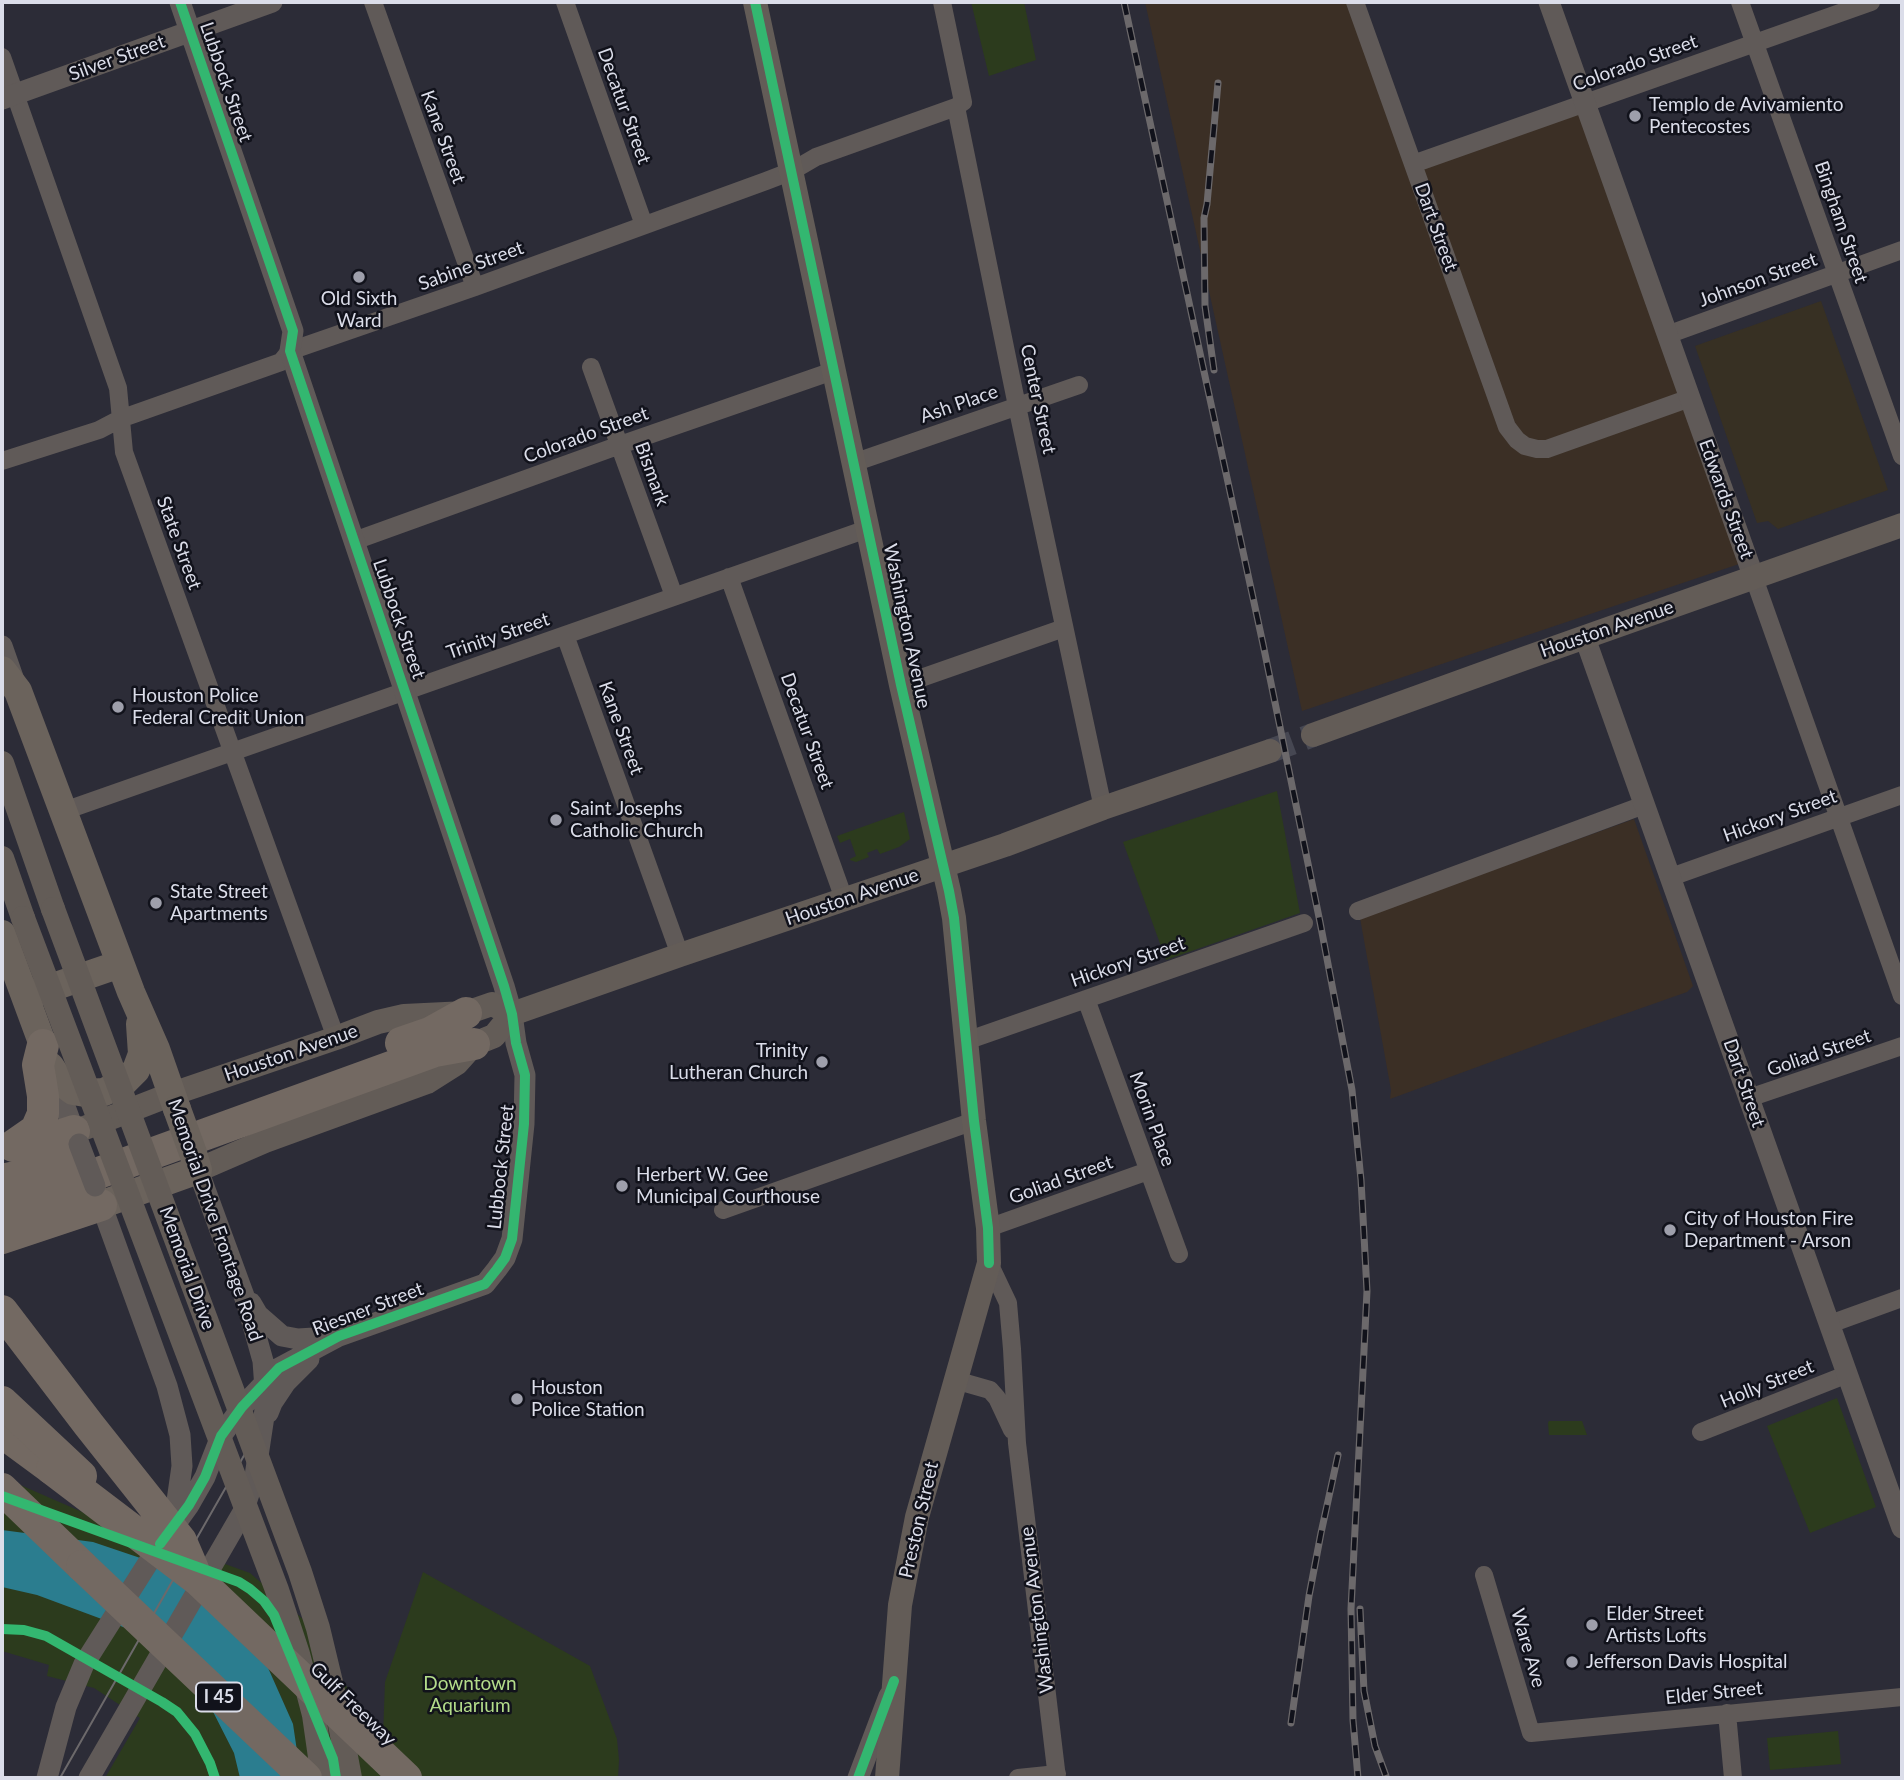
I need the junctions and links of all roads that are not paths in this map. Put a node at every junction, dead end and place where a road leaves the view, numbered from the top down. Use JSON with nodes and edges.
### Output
{"nodes":[{"id":1,"x":180,"y":2,"type":"edge"},
{"id":2,"x":272,"y":2,"type":"edge"},
{"id":3,"x":373,"y":2,"type":"edge"},
{"id":4,"x":565,"y":2,"type":"edge"},
{"id":5,"x":755,"y":2,"type":"edge"},
{"id":6,"x":942,"y":2,"type":"edge"},
{"id":7,"x":1355,"y":2,"type":"edge"},
{"id":8,"x":1549,"y":2,"type":"edge"},
{"id":9,"x":1740,"y":2,"type":"edge"},
{"id":10,"x":1871,"y":2,"type":"edge"},
{"id":11,"x":190,"y":31,"type":"junction"},
{"id":12,"x":1755,"y":43,"type":"junction"},
{"id":13,"x":2,"y":57,"type":"edge"},
{"id":14,"x":8,"y":97,"type":"edge"},
{"id":15,"x":1585,"y":103,"type":"junction"},
{"id":16,"x":956,"y":107,"type":"junction"},
{"id":17,"x":1413,"y":164,"type":"junction"},
{"id":18,"x":792,"y":171,"type":"junction"},
{"id":19,"x":644,"y":225,"type":"junction"},
{"id":20,"x":1902,"y":250,"type":"edge"},
{"id":21,"x":1836,"y":274,"type":"junction"},
{"id":22,"x":475,"y":287,"type":"junction"},
{"id":23,"x":1667,"y":335,"type":"junction"},
{"id":24,"x":290,"y":351,"type":"junction"},
{"id":25,"x":591,"y":367,"type":"dead end"},
{"id":26,"x":833,"y":371,"type":"junction"},
{"id":27,"x":1079,"y":385,"type":"dead end"},
{"id":28,"x":1690,"y":398,"type":"junction"},
{"id":29,"x":1017,"y":406,"type":"junction"},
{"id":30,"x":120,"y":419,"type":"junction"},
{"id":31,"x":620,"y":445,"type":"junction"},
{"id":32,"x":1902,"y":456,"type":"edge"},
{"id":33,"x":2,"y":461,"type":"edge"},
{"id":34,"x":853,"y":463,"type":"junction"},
{"id":35,"x":1902,"y":525,"type":"edge"},
{"id":36,"x":867,"y":528,"type":"junction"},
{"id":37,"x":354,"y":541,"type":"junction"},
{"id":38,"x":729,"y":577,"type":"junction"},
{"id":39,"x":1754,"y":578,"type":"junction"},
{"id":40,"x":674,"y":596,"type":"junction"},
{"id":41,"x":1064,"y":628,"type":"junction"},
{"id":42,"x":565,"y":635,"type":"junction"},
{"id":43,"x":1585,"y":638,"type":"junction"},
{"id":44,"x":2,"y":646,"type":"edge"},
{"id":45,"x":10,"y":681,"type":"edge"},
{"id":46,"x":901,"y":685,"type":"junction"},
{"id":47,"x":405,"y":691,"type":"junction"},
{"id":48,"x":1313,"y":735,"type":"tunnel mouth"},
{"id":49,"x":1270,"y":751,"type":"tunnel mouth"},
{"id":50,"x":232,"y":752,"type":"junction"},
{"id":51,"x":2,"y":763,"type":"edge"},
{"id":52,"x":1902,"y":794,"type":"edge"},
{"id":53,"x":1644,"y":805,"type":"junction"},
{"id":54,"x":1103,"y":808,"type":"junction"},
{"id":55,"x":64,"y":811,"type":"junction"},
{"id":56,"x":1839,"y":817,"type":"junction"},
{"id":57,"x":2,"y":858,"type":"edge"},
{"id":58,"x":943,"y":865,"type":"junction"},
{"id":59,"x":1671,"y":877,"type":"junction"},
{"id":60,"x":845,"y":899,"type":"junction"},
{"id":61,"x":1358,"y":911,"type":"dead end"},
{"id":62,"x":1304,"y":923,"type":"dead end"},
{"id":63,"x":12,"y":926,"type":"edge"},
{"id":64,"x":680,"y":955,"type":"junction"},
{"id":65,"x":120,"y":964,"type":"junction"},
{"id":66,"x":1902,"y":996,"type":"edge"},
{"id":67,"x":25,"y":997,"type":"junction"},
{"id":68,"x":1086,"y":999,"type":"junction"},
{"id":69,"x":138,"y":1011,"type":"junction"},
{"id":70,"x":466,"y":1013,"type":"junction"},
{"id":71,"x":512,"y":1014,"type":"junction"},
{"id":72,"x":336,"y":1038,"type":"junction"},
{"id":73,"x":966,"y":1041,"type":"junction"},
{"id":74,"x":474,"y":1044,"type":"junction"},
{"id":75,"x":1902,"y":1046,"type":"edge"},
{"id":76,"x":47,"y":1055,"type":"junction"},
{"id":77,"x":1749,"y":1098,"type":"junction"},
{"id":78,"x":174,"y":1102,"type":"junction"},
{"id":79,"x":974,"y":1121,"type":"junction"},
{"id":80,"x":77,"y":1138,"type":"junction"},
{"id":81,"x":8,"y":1147,"type":"edge"},
{"id":82,"x":195,"y":1161,"type":"junction"},
{"id":83,"x":1148,"y":1171,"type":"junction"},
{"id":84,"x":2,"y":1180,"type":"edge"},
{"id":85,"x":98,"y":1196,"type":"junction"},
{"id":86,"x":2,"y":1208,"type":"edge"},
{"id":87,"x":723,"y":1210,"type":"dead end"},
{"id":88,"x":988,"y":1228,"type":"junction"},
{"id":89,"x":2,"y":1238,"type":"edge"},
{"id":90,"x":1179,"y":1254,"type":"dead end"},
{"id":91,"x":505,"y":1258,"type":"joint"},
{"id":92,"x":989,"y":1263,"type":"junction"},
{"id":93,"x":239,"y":1283,"type":"junction"},
{"id":94,"x":1902,"y":1298,"type":"edge"},
{"id":95,"x":2,"y":1311,"type":"edge"},
{"id":96,"x":1830,"y":1324,"type":"junction"},
{"id":97,"x":332,"y":1339,"type":"junction"},
{"id":98,"x":1848,"y":1374,"type":"junction"},
{"id":99,"x":955,"y":1380,"type":"junction"},
{"id":100,"x":265,"y":1382,"type":"junction"},
{"id":101,"x":2,"y":1402,"type":"edge"},
{"id":102,"x":262,"y":1427,"type":"junction"},
{"id":103,"x":2,"y":1432,"type":"edge"},
{"id":104,"x":1701,"y":1432,"type":"dead end"},
{"id":105,"x":1017,"y":1443,"type":"junction"},
{"id":106,"x":2,"y":1489,"type":"edge"},
{"id":107,"x":2,"y":1502,"type":"edge"},
{"id":108,"x":1902,"y":1528,"type":"edge"},
{"id":109,"x":47,"y":1533,"type":"junction"},
{"id":110,"x":167,"y":1534,"type":"junction"},
{"id":111,"x":1484,"y":1575,"type":"dead end"},
{"id":112,"x":207,"y":1588,"type":"junction"},
{"id":113,"x":894,"y":1681,"type":"junction"},
{"id":114,"x":1902,"y":1697,"type":"edge"},
{"id":115,"x":1727,"y":1713,"type":"junction"},
{"id":116,"x":1531,"y":1733,"type":"joint"},
{"id":117,"x":1057,"y":1776,"type":"edge"},
{"id":118,"x":90,"y":1777,"type":"edge"},
{"id":119,"x":47,"y":1778,"type":"edge"},
{"id":120,"x":306,"y":1778,"type":"edge"},
{"id":121,"x":323,"y":1778,"type":"edge"},
{"id":122,"x":350,"y":1778,"type":"edge"},
{"id":123,"x":406,"y":1778,"type":"edge"},
{"id":124,"x":858,"y":1778,"type":"edge"},
{"id":125,"x":887,"y":1778,"type":"edge"},
{"id":126,"x":1018,"y":1778,"type":"edge"},
{"id":127,"x":1733,"y":1778,"type":"edge"}],
"edges":[{"from":1,"to":11,"type":"street","name":"Lubbock Street"},
{"from":2,"to":11,"type":"street","name":"Silver Street"},
{"from":3,"to":22,"type":"street","name":"Kane Street"},
{"from":4,"to":19,"type":"street","name":"Decatur Street"},
{"from":5,"to":18,"type":"main road","name":"Washington Avenue"},
{"from":6,"to":16,"type":"street","name":"Center Street"},
{"from":7,"to":17,"type":"street","name":"Dart Street"},
{"from":8,"to":15,"type":"street","name":"Edwards Street"},
{"from":9,"to":12,"type":"street","name":"Bingham Street"},
{"from":10,"to":12,"type":"street","name":"Colorado Street"},
{"from":11,"to":14,"type":"street","name":"Silver Street"},
{"from":11,"to":24,"type":"street","name":"Lubbock Street"},
{"from":12,"to":15,"type":"street","name":"Colorado Street"},
{"from":12,"to":21,"type":"street","name":"Bingham Street"},
{"from":13,"to":14,"type":"street","name":"State Street"},
{"from":14,"to":30,"type":"street","name":"State Street"},
{"from":15,"to":17,"type":"street","name":"Colorado Street"},
{"from":15,"to":23,"type":"street","name":"Edwards Street"},
{"from":16,"to":18,"type":"street","name":"Sabine Street"},
{"from":16,"to":29,"type":"street","name":"Center Street"},
{"from":17,"to":28,"type":"street","name":"Dart Street"},
{"from":18,"to":19,"type":"street","name":"Sabine Street"},
{"from":18,"to":26,"type":"main road","name":"Washington Avenue"},
{"from":19,"to":22,"type":"street","name":"Sabine Street"},
{"from":20,"to":21,"type":"street","name":"Johnson Street"},
{"from":21,"to":23,"type":"street","name":"Johnson Street"},
{"from":21,"to":32,"type":"street","name":"Bingham Street"},
{"from":22,"to":24,"type":"street","name":"Sabine Street"},
{"from":23,"to":28,"type":"street","name":"Edwards Street"},
{"from":24,"to":30,"type":"street","name":"Sabine Street"},
{"from":24,"to":37,"type":"street","name":"Lubbock Street"},
{"from":25,"to":31,"type":"street","name":"Bismark"},
{"from":26,"to":31,"type":"street","name":"Colorado Street"},
{"from":26,"to":34,"type":"main road","name":"Washington Avenue"},
{"from":27,"to":29,"type":"street","name":"Ash Place"},
{"from":28,"to":39,"type":"street","name":"Edwards Street"},
{"from":29,"to":34,"type":"street","name":"Ash Place"},
{"from":29,"to":41,"type":"street","name":"Center Street"},
{"from":30,"to":33,"type":"street","name":"Sabine Street"},
{"from":30,"to":50,"type":"street","name":"State Street"},
{"from":31,"to":37,"type":"street","name":"Colorado Street"},
{"from":31,"to":40,"type":"street","name":"Bismark"},
{"from":34,"to":36,"type":"main road","name":"Washington Avenue"},
{"from":35,"to":39,"type":"main road","name":"Houston Avenue"},
{"from":36,"to":38,"type":"street","name":"Trinity Street"},
{"from":36,"to":46,"type":"main road","name":"Washington Avenue"},
{"from":37,"to":47,"type":"street","name":"Lubbock Street"},
{"from":38,"to":40,"type":"street","name":"Trinity Street"},
{"from":38,"to":60,"type":"street","name":"Decatur Street"},
{"from":39,"to":43,"type":"main road","name":"Houston Avenue"},
{"from":39,"to":56,"type":"street","name":"Edwards Street"},
{"from":40,"to":42,"type":"street","name":"Trinity Street"},
{"from":41,"to":46,"type":"street"},
{"from":41,"to":54,"type":"street","name":"Center Street"},
{"from":42,"to":47,"type":"street","name":"Trinity Street"},
{"from":42,"to":64,"type":"street","name":"Kane Street"},
{"from":43,"to":48,"type":"main road","name":"Houston Avenue"},
{"from":43,"to":53,"type":"street","name":"Dart Street"},
{"from":44,"to":45,"type":"street"},
{"from":45,"to":55,"type":"main road","name":"Memorial Drive Frontage Road"},
{"from":46,"to":58,"type":"main road","name":"Washington Avenue"},
{"from":47,"to":50,"type":"street","name":"Trinity Street"},
{"from":47,"to":71,"type":"street","name":"Lubbock Street"},
{"from":49,"to":54,"type":"main road","name":"Houston Avenue"},
{"from":50,"to":55,"type":"street","name":"Trinity Street"},
{"from":50,"to":72,"type":"street","name":"State Street"},
{"from":51,"to":122,"type":"main road","name":"Memorial Drive","bridge":true},
{"from":52,"to":56,"type":"street","name":"Hickory Street"},
{"from":53,"to":59,"type":"street","name":"Dart Street"},
{"from":53,"to":61,"type":"street"},
{"from":54,"to":58,"type":"main road","name":"Houston Avenue"},
{"from":55,"to":65,"type":"main road","name":"Memorial Drive Frontage Road"},
{"from":56,"to":59,"type":"street","name":"Hickory Street"},
{"from":56,"to":66,"type":"street","name":"Edwards Street"},
{"from":57,"to":63,"type":"main road","name":"Memorial Drive"},
{"from":58,"to":60,"type":"main road","name":"Houston Avenue"},
{"from":58,"to":73,"type":"main road","name":"Washington Avenue"},
{"from":59,"to":77,"type":"street","name":"Dart Street"},
{"from":60,"to":64,"type":"main road","name":"Houston Avenue"},
{"from":62,"to":68,"type":"street","name":"Hickory Street"},
{"from":63,"to":67,"type":"main road"},
{"from":63,"to":121,"type":"main road","name":"Memorial Drive","bridge":true},
{"from":64,"to":71,"type":"main road","name":"Houston Avenue"},
{"from":65,"to":67,"type":"main road"},
{"from":65,"to":69,"type":"main road","name":"Memorial Drive Frontage Road"},
{"from":67,"to":76,"type":"main road"},
{"from":68,"to":73,"type":"street","name":"Hickory Street"},
{"from":68,"to":83,"type":"street","name":"Morin Place"},
{"from":69,"to":76,"type":"main road"},
{"from":69,"to":78,"type":"main road","name":"Memorial Drive Frontage Road"},
{"from":70,"to":71,"type":"main road","name":"Houston Avenue"},
{"from":70,"to":72,"type":"main road","name":"Houston Avenue"},
{"from":70,"to":84,"type":"highway"},
{"from":71,"to":74,"type":"main road","name":"Houston Avenue"},
{"from":71,"to":91,"type":"street","name":"Lubbock Street"},
{"from":72,"to":78,"type":"main road","name":"Houston Avenue"},
{"from":73,"to":79,"type":"main road","name":"Washington Avenue"},
{"from":74,"to":82,"type":"main road","name":"Houston Avenue"},
{"from":74,"to":86,"type":"highway"},
{"from":75,"to":77,"type":"street","name":"Goliad Street"},
{"from":76,"to":80,"type":"street"},
{"from":76,"to":81,"type":"highway"},
{"from":77,"to":96,"type":"street","name":"Dart Street"},
{"from":78,"to":80,"type":"main road","name":"Houston Avenue"},
{"from":78,"to":82,"type":"main road","name":"Memorial Drive Frontage Road","bridge":true},
{"from":79,"to":87,"type":"street"},
{"from":79,"to":88,"type":"main road","name":"Washington Avenue"},
{"from":80,"to":81,"type":"highway"},
{"from":80,"to":85,"type":"street","bridge":true},
{"from":82,"to":85,"type":"main road","name":"Houston Avenue"},
{"from":82,"to":93,"type":"street","name":"Memorial Drive Frontage Road"},
{"from":83,"to":88,"type":"street","name":"Goliad Street"},
{"from":83,"to":90,"type":"street","name":"Morin Place"},
{"from":85,"to":89,"type":"highway"},
{"from":85,"to":110,"type":"street"},
{"from":88,"to":92,"type":"main road","name":"Washington Avenue"},
{"from":91,"to":97,"type":"street","name":"Riesner Street"},
{"from":92,"to":99,"type":"main road","name":"Preston Street"},
{"from":92,"to":105,"type":"street","name":"Washington Avenue"},
{"from":93,"to":97,"type":"street"},
{"from":93,"to":100,"type":"street","name":"Memorial Drive Frontage Road"},
{"from":94,"to":96,"type":"street"},
{"from":95,"to":112,"type":"highway","bridge":true},
{"from":96,"to":98,"type":"street","name":"Dart Street"},
{"from":97,"to":100,"type":"street","name":"Riesner Street"},
{"from":97,"to":102,"type":"street","name":"Riesner Street"},
{"from":98,"to":104,"type":"street","name":"Holly Street"},
{"from":98,"to":108,"type":"street","name":"Dart Street"},
{"from":99,"to":105,"type":"street","name":"Washington Avenue"},
{"from":99,"to":113,"type":"main road","name":"Preston Street"},
{"from":100,"to":102,"type":"street","name":"Memorial Drive Frontage Road"},
{"from":100,"to":110,"type":"street","name":"Riesner Street"},
{"from":101,"to":110,"type":"highway","bridge":true},
{"from":102,"to":118,"type":"street","name":"Memorial Drive Frontage Road","bridge":true},
{"from":103,"to":110,"type":"highway","bridge":true},
{"from":105,"to":117,"type":"street","name":"Washington Avenue"},
{"from":106,"to":109,"type":"highway","number":"I 45"},
{"from":107,"to":109,"type":"highway"},
{"from":109,"to":120,"type":"highway","number":"I 45","bridge":true},
{"from":110,"to":112,"type":"highway","name":"Gulf Freeway","bridge":true},
{"from":110,"to":119,"type":"street","bridge":true},
{"from":111,"to":116,"type":"street","name":"Ware Ave"},
{"from":112,"to":123,"type":"highway","name":"Gulf Freeway","bridge":true},
{"from":113,"to":124,"type":"street","name":"Preston Street"},
{"from":113,"to":125,"type":"main road"},
{"from":114,"to":115,"type":"street","name":"Elder Street"},
{"from":115,"to":116,"type":"street","name":"Elder Street"},
{"from":115,"to":127,"type":"street"},
{"from":117,"to":126,"type":"street"}]}
